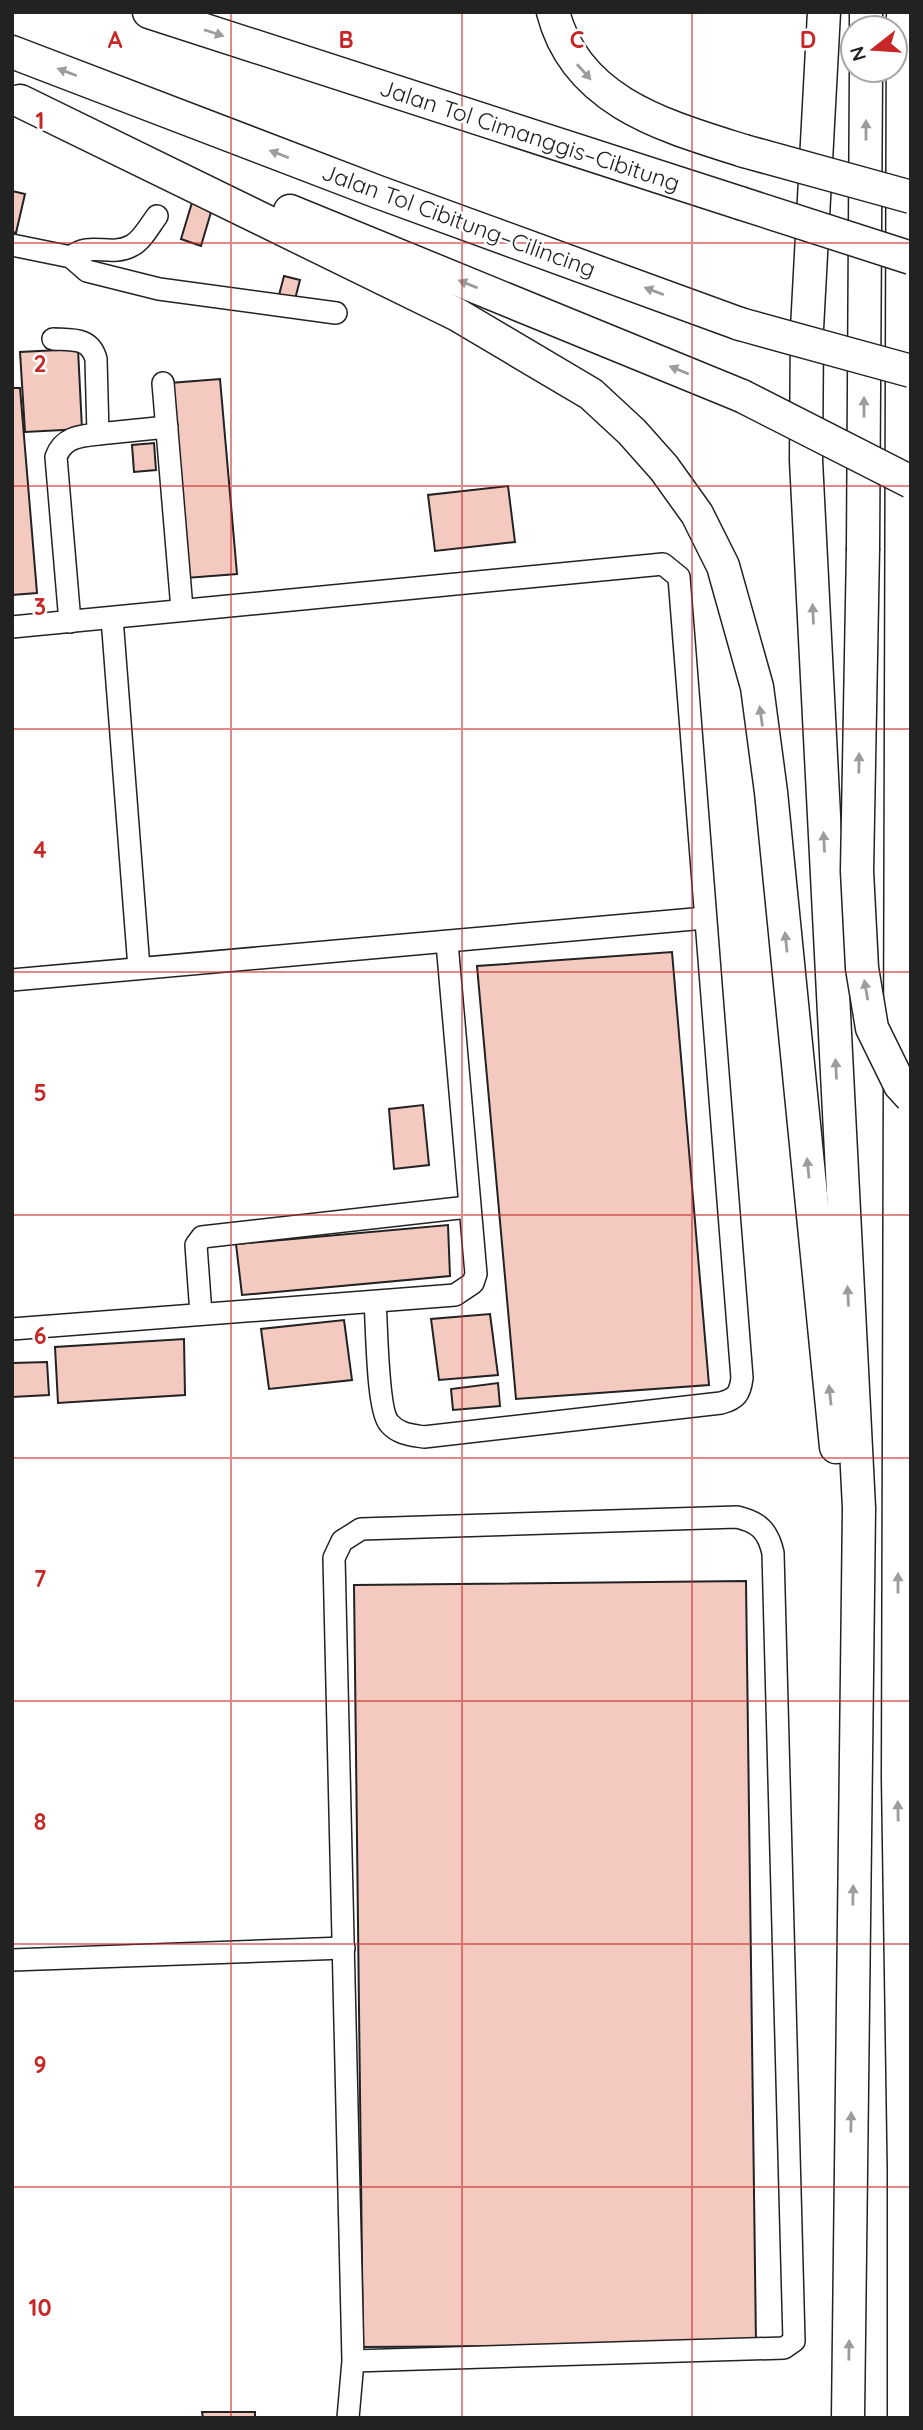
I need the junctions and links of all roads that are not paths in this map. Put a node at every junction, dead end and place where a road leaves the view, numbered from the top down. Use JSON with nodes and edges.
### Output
{"nodes":[{"id":1,"x":149,"y":12,"type":"edge"},
{"id":2,"x":553,"y":12,"type":"edge"},
{"id":3,"x":824,"y":12,"type":"edge"},
{"id":4,"x":903,"y":12,"type":"edge"},
{"id":5,"x":12,"y":52,"type":"edge"},
{"id":6,"x":866,"y":84,"type":"edge"},
{"id":7,"x":16,"y":99,"type":"edge"},
{"id":8,"x":911,"y":197,"type":"edge"},
{"id":9,"x":157,"y":216,"type":"dead end"},
{"id":10,"x":12,"y":245,"type":"edge"},
{"id":11,"x":71,"y":257,"type":"junction"},
{"id":12,"x":911,"y":258,"type":"edge"},
{"id":13,"x":336,"y":313,"type":"dead end"},
{"id":14,"x":53,"y":339,"type":"dead end"},
{"id":15,"x":911,"y":371,"type":"edge"},
{"id":16,"x":163,"y":383,"type":"dead end"},
{"id":17,"x":167,"y":427,"type":"junction"},
{"id":18,"x":98,"y":434,"type":"junction"},
{"id":19,"x":911,"y":482,"type":"edge"},
{"id":20,"x":182,"y":609,"type":"junction"},
{"id":21,"x":112,"y":618,"type":"junction"},
{"id":22,"x":70,"y":622,"type":"junction"},
{"id":23,"x":12,"y":627,"type":"edge"},
{"id":24,"x":705,"y":918,"type":"junction"},
{"id":25,"x":447,"y":943,"type":"junction"},
{"id":26,"x":139,"y":968,"type":"junction"},
{"id":27,"x":12,"y":981,"type":"edge"},
{"id":28,"x":911,"y":1097,"type":"edge"},
{"id":29,"x":468,"y":1207,"type":"junction"},
{"id":30,"x":375,"y":1303,"type":"junction"},
{"id":31,"x":201,"y":1314,"type":"junction"},
{"id":32,"x":12,"y":1329,"type":"edge"},
{"id":33,"x":854,"y":1780,"type":"junction"},
{"id":34,"x":344,"y":1948,"type":"junction"},
{"id":35,"x":12,"y":1960,"type":"edge"},
{"id":36,"x":353,"y":2361,"type":"junction"},
{"id":37,"x":348,"y":2418,"type":"edge"},
{"id":38,"x":848,"y":2418,"type":"edge"},
{"id":39,"x":904,"y":2418,"type":"edge"}],
"edges":[{"from":1,"to":12,"type":"highway","name":"Jalan Tol Cimanggis–Cibitung","one_way":true,"bridge":true},
{"from":2,"to":8,"type":"highway","one_way":true,"bridge":true},
{"from":33,"to":3,"type":"highway","one_way":true},
{"from":39,"to":4,"type":"highway","one_way":true},
{"from":15,"to":5,"type":"highway","name":"Jalan Tol Cibitung–Cilincing","one_way":true,"bridge":true},
{"from":28,"to":6,"type":"highway","one_way":true,"bridge":true},
{"from":19,"to":7,"type":"highway","one_way":true,"bridge":true},
{"from":33,"to":7,"type":"highway","one_way":true},
{"from":9,"to":11,"type":"street"},
{"from":10,"to":11,"type":"street"},
{"from":11,"to":13,"type":"street"},
{"from":14,"to":18,"type":"street"},
{"from":16,"to":17,"type":"street"},
{"from":17,"to":18,"type":"street"},
{"from":17,"to":20,"type":"street"},
{"from":18,"to":22,"type":"street"},
{"from":20,"to":21,"type":"street"},
{"from":20,"to":24,"type":"street"},
{"from":21,"to":22,"type":"street"},
{"from":21,"to":26,"type":"street"},
{"from":22,"to":23,"type":"street"},
{"from":24,"to":25,"type":"street"},
{"from":24,"to":30,"type":"street"},
{"from":25,"to":26,"type":"street"},
{"from":25,"to":29,"type":"street"},
{"from":26,"to":27,"type":"street"},
{"from":29,"to":30,"type":"street"},
{"from":29,"to":31,"type":"street"},
{"from":30,"to":31,"type":"street"},
{"from":31,"to":32,"type":"street"},
{"from":38,"to":33,"type":"highway","one_way":true},
{"from":34,"to":35,"type":"street"},
{"from":34,"to":36,"type":"street"},
{"from":34,"to":36,"type":"street"},
{"from":36,"to":37,"type":"street"}]}
